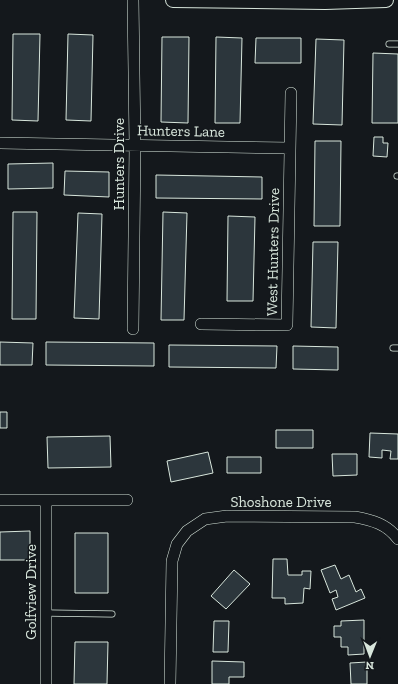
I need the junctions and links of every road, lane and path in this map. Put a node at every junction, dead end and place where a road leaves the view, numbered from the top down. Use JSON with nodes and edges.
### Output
{"nodes":[{"id":1,"x":133,"y":0,"type":"edge"},
{"id":2,"x":175,"y":0,"type":"edge"},
{"id":3,"x":386,"y":0,"type":"edge"},
{"id":4,"x":325,"y":1,"type":"edge"},
{"id":5,"x":389,"y":44,"type":"dead end"},
{"id":6,"x":398,"y":44,"type":"edge"},
{"id":7,"x":291,"y":93,"type":"dead end"},
{"id":8,"x":0,"y":143,"type":"edge"},
{"id":9,"x":135,"y":145,"type":"junction"},
{"id":10,"x":290,"y":148,"type":"junction"},
{"id":11,"x":201,"y":324,"type":"dead end"},
{"id":12,"x":133,"y":329,"type":"dead end"},
{"id":13,"x":0,"y":500,"type":"edge"},
{"id":14,"x":46,"y":500,"type":"junction"},
{"id":15,"x":127,"y":500,"type":"dead end"},
{"id":16,"x":398,"y":539,"type":"edge"},
{"id":17,"x":46,"y":613,"type":"junction"},
{"id":18,"x":112,"y":614,"type":"dead end"},
{"id":19,"x":46,"y":684,"type":"edge"},
{"id":20,"x":170,"y":684,"type":"edge"}],
"edges":[{"from":1,"to":9,"type":"street","name":"Hunters Drive"},
{"from":2,"to":4,"type":"street"},
{"from":3,"to":4,"type":"street"},
{"from":5,"to":6,"type":"lane"},
{"from":7,"to":10,"type":"street","name":"West Hunters Drive"},
{"from":8,"to":9,"type":"street","name":"Hunters Lane"},
{"from":9,"to":10,"type":"street","name":"Hunters Lane"},
{"from":9,"to":12,"type":"street","name":"Hunters Drive"},
{"from":10,"to":11,"type":"street","name":"West Hunters Drive"},
{"from":13,"to":14,"type":"street"},
{"from":14,"to":15,"type":"street"},
{"from":14,"to":17,"type":"street","name":"Golfview Drive"},
{"from":16,"to":20,"type":"street","name":"Shoshone Drive"},
{"from":17,"to":18,"type":"lane"},
{"from":17,"to":19,"type":"street","name":"Golfview Drive"}]}
